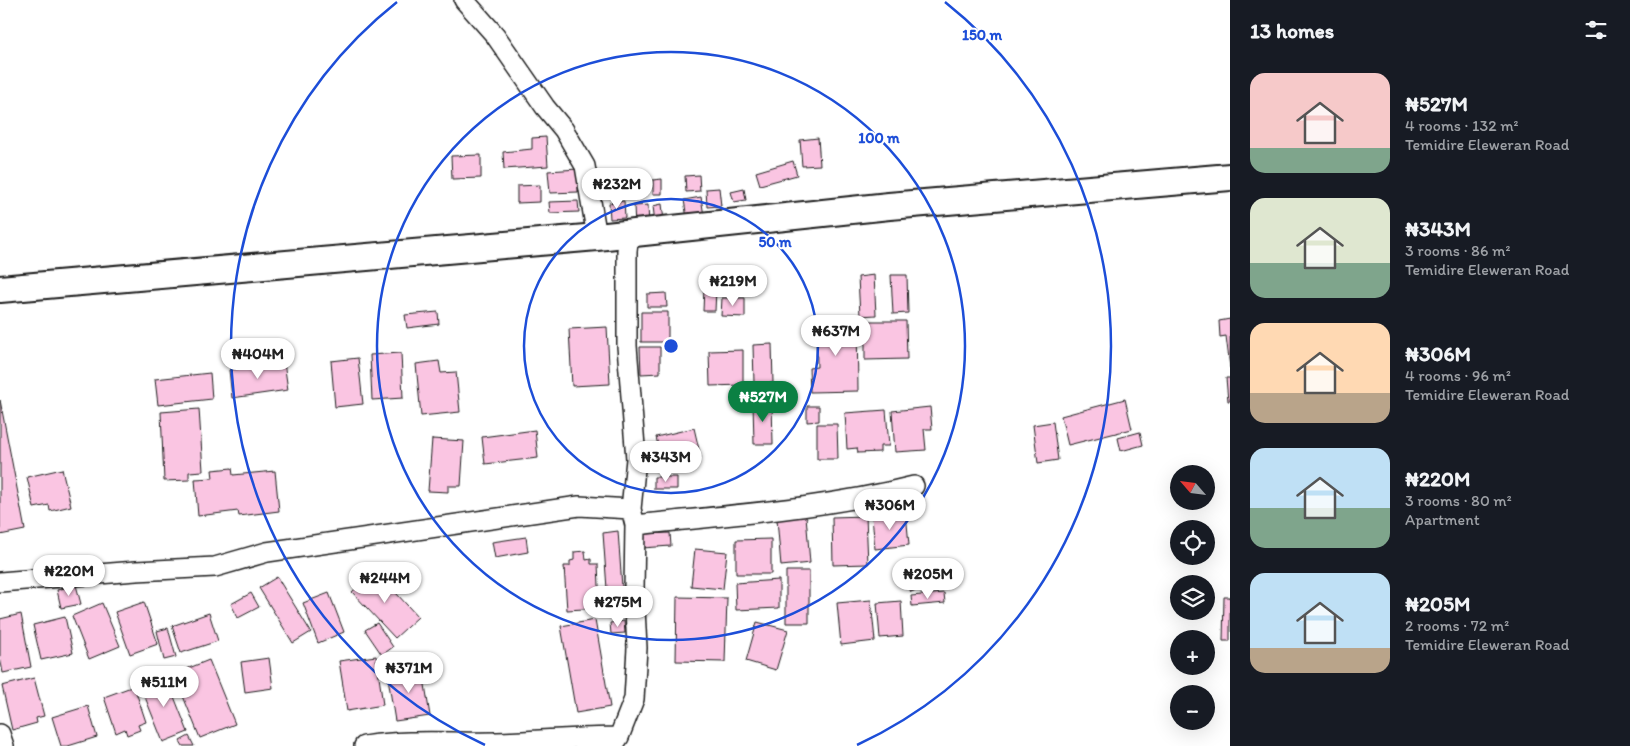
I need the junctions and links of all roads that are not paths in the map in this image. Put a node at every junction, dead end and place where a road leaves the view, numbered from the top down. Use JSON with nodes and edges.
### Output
{"nodes":[{"id":1,"x":464,"y":0,"type":"edge"},
{"id":2,"x":1230,"y":178,"type":"edge"},
{"id":3,"x":630,"y":233,"type":"junction"},
{"id":4,"x":596,"y":237,"type":"junction"},
{"id":5,"x":0,"y":290,"type":"edge"},
{"id":6,"x":914,"y":486,"type":"dead end"},
{"id":7,"x":633,"y":517,"type":"junction"},
{"id":8,"x":0,"y":582,"type":"edge"},
{"id":9,"x":0,"y":734,"type":"edge"},
{"id":10,"x":616,"y":741,"type":"edge"},
{"id":11,"x":4,"y":746,"type":"edge"},
{"id":12,"x":364,"y":746,"type":"edge"}],
"edges":[{"from":1,"to":4,"type":"street"},
{"from":2,"to":3,"type":"main road"},
{"from":3,"to":4,"type":"main road"},
{"from":3,"to":7,"type":"street"},
{"from":4,"to":5,"type":"main road"},
{"from":6,"to":7,"type":"street"},
{"from":7,"to":8,"type":"street"},
{"from":7,"to":10,"type":"street"},
{"from":9,"to":11,"type":"street"},
{"from":10,"to":12,"type":"street"}]}
